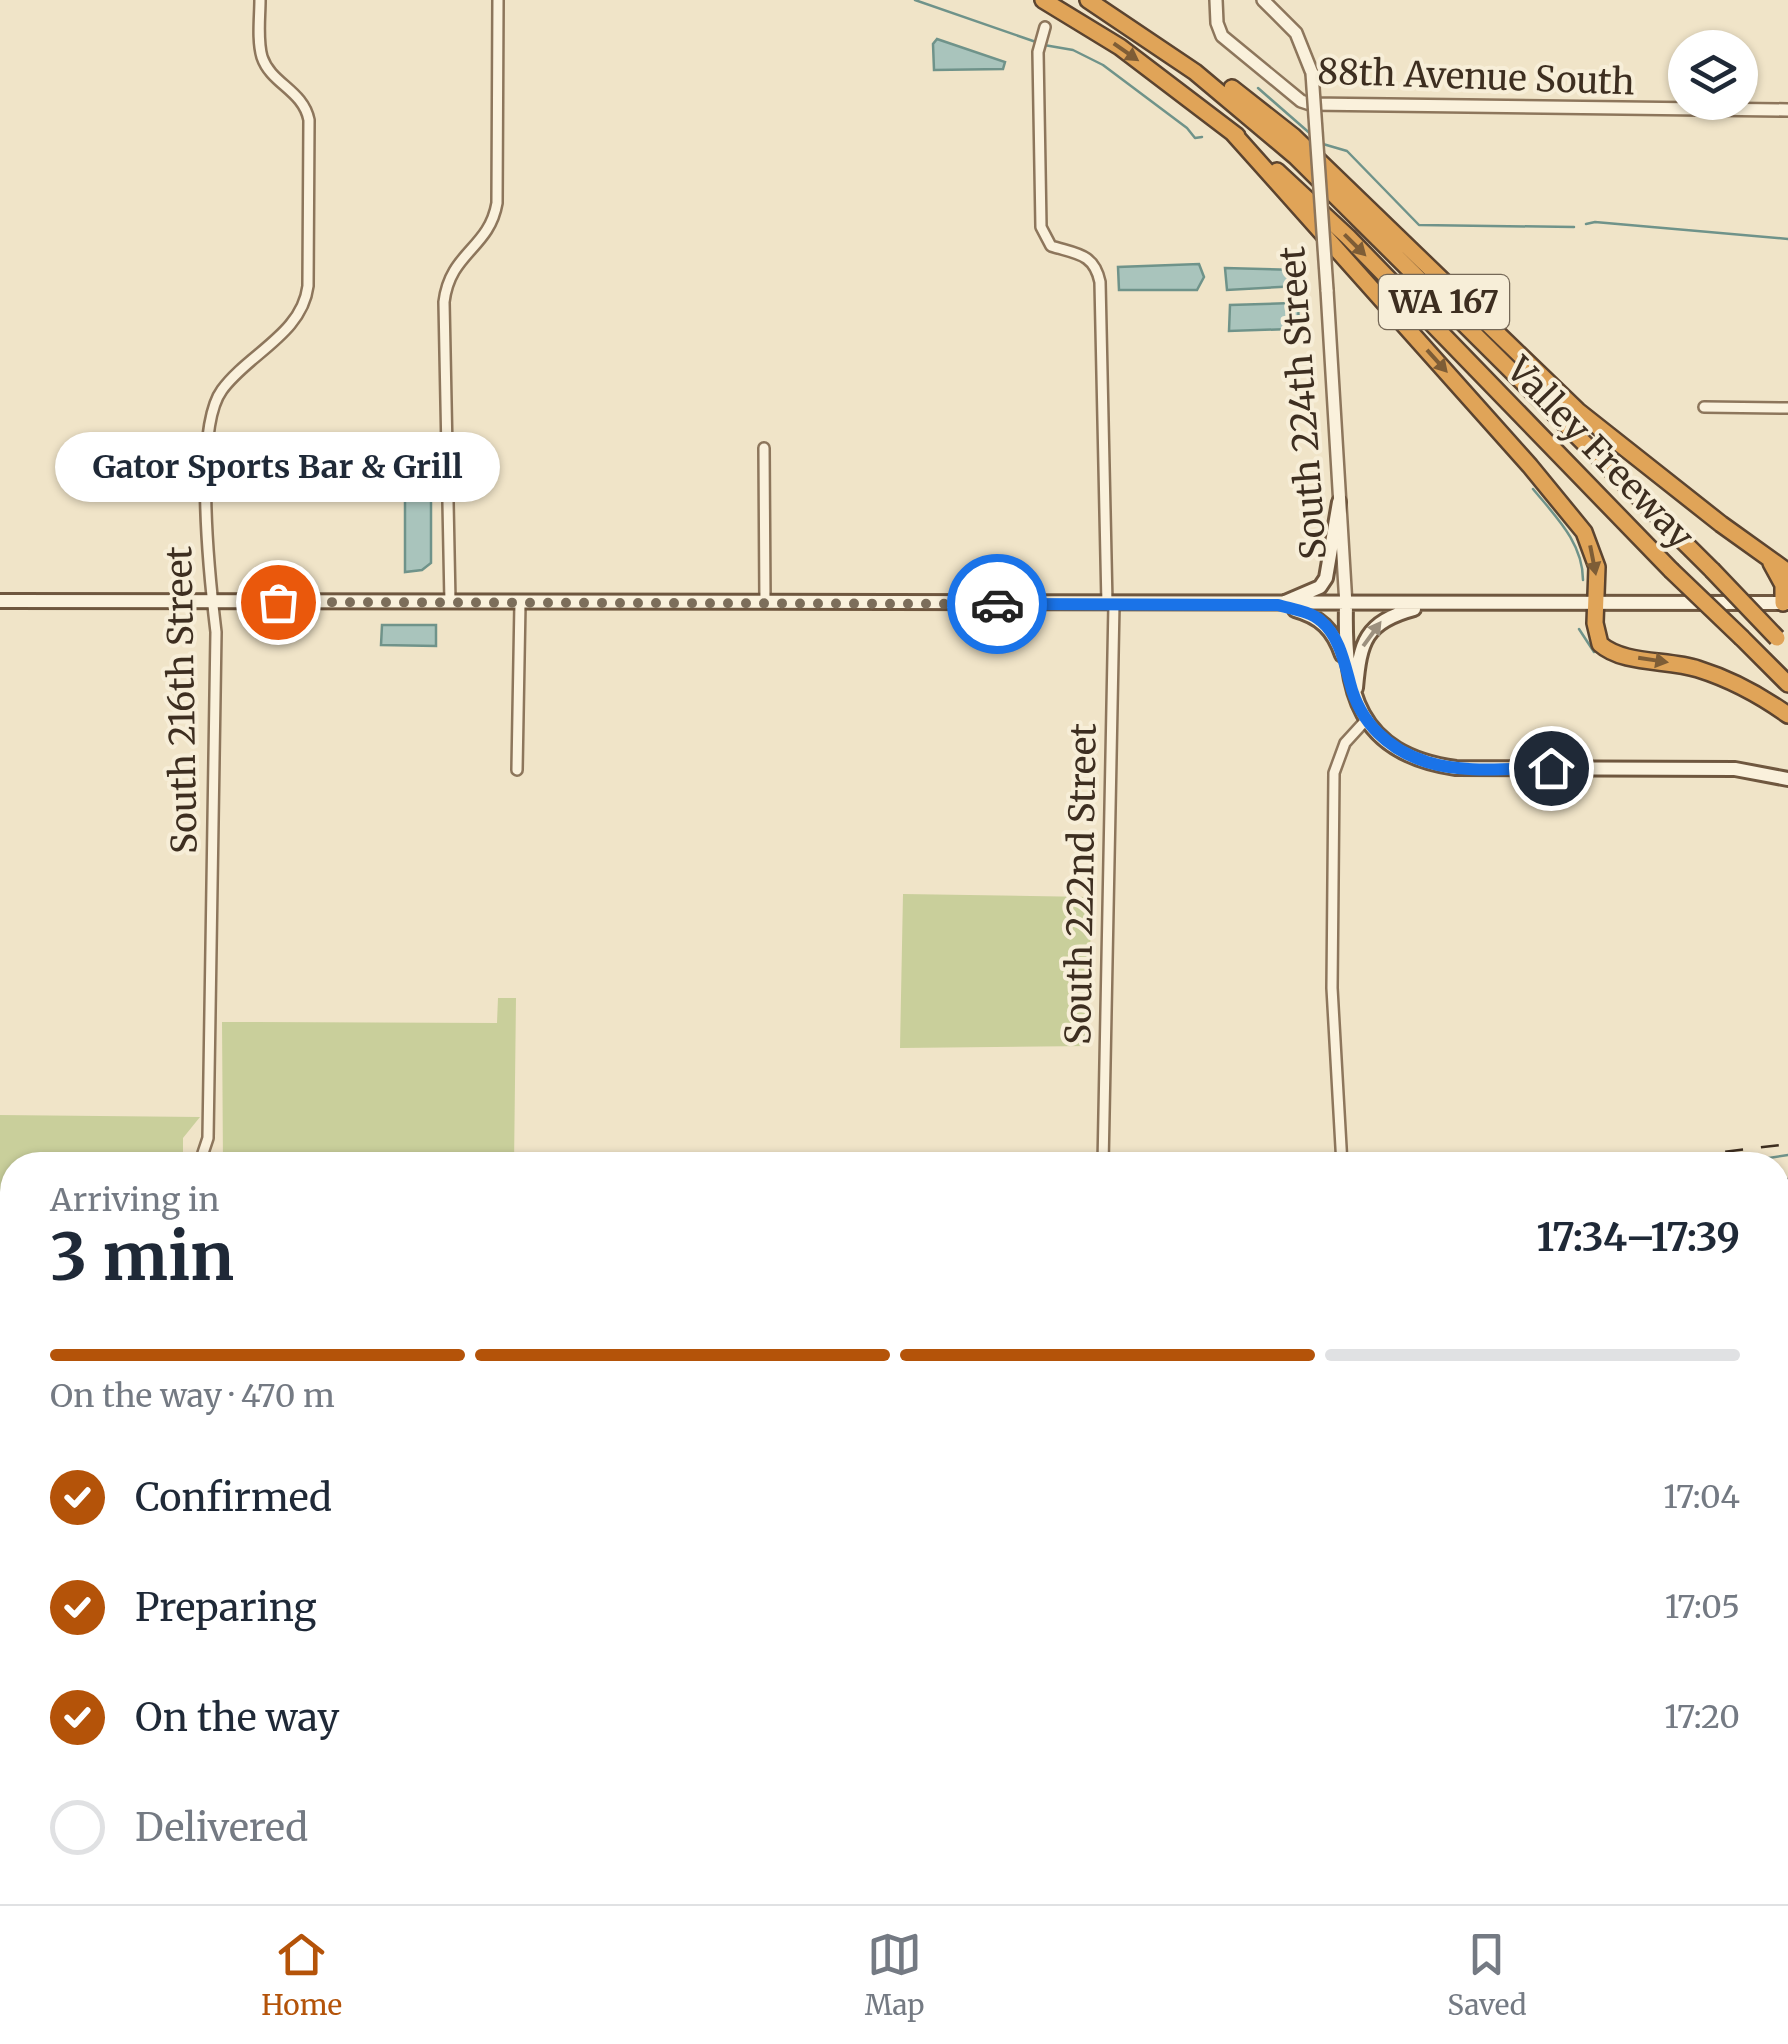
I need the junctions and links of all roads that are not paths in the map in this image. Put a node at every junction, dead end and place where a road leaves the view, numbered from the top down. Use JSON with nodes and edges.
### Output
{"nodes":[{"id":1,"x":260,"y":0,"type":"edge"},
{"id":2,"x":498,"y":0,"type":"edge"},
{"id":3,"x":1043,"y":0,"type":"edge"},
{"id":4,"x":1088,"y":0,"type":"edge"},
{"id":5,"x":1216,"y":0,"type":"edge"},
{"id":6,"x":1263,"y":0,"type":"edge"},
{"id":7,"x":1045,"y":27,"type":"dead end"},
{"id":8,"x":1164,"y":49,"type":"junction"},
{"id":9,"x":1788,"y":110,"type":"edge"},
{"id":10,"x":1232,"y":132,"type":"junction"},
{"id":11,"x":1704,"y":407,"type":"dead end"},
{"id":12,"x":1788,"y":408,"type":"edge"},
{"id":13,"x":764,"y":448,"type":"dead end"},
{"id":14,"x":1340,"y":502,"type":"junction"},
{"id":15,"x":1771,"y":562,"type":"junction"},
{"id":16,"x":1788,"y":572,"type":"edge"},
{"id":17,"x":0,"y":601,"type":"edge"},
{"id":18,"x":212,"y":602,"type":"junction"},
{"id":19,"x":450,"y":602,"type":"junction"},
{"id":20,"x":520,"y":602,"type":"junction"},
{"id":21,"x":765,"y":603,"type":"junction"},
{"id":22,"x":1786,"y":603,"type":"edge"},
{"id":23,"x":1111,"y":604,"type":"junction"},
{"id":24,"x":1431,"y":604,"type":"junction"},
{"id":25,"x":1596,"y":604,"type":"junction"},
{"id":26,"x":1278,"y":605,"type":"junction"},
{"id":27,"x":1346,"y":605,"type":"junction"},
{"id":28,"x":1783,"y":643,"type":"edge"},
{"id":29,"x":1348,"y":676,"type":"junction"},
{"id":30,"x":1788,"y":684,"type":"edge"},
{"id":31,"x":1355,"y":699,"type":"junction"},
{"id":32,"x":1788,"y":714,"type":"edge"},
{"id":33,"x":1366,"y":720,"type":"junction"},
{"id":34,"x":518,"y":770,"type":"dead end"},
{"id":35,"x":1788,"y":779,"type":"edge"},
{"id":36,"x":203,"y":1152,"type":"edge"},
{"id":37,"x":1104,"y":1152,"type":"edge"},
{"id":38,"x":1341,"y":1152,"type":"edge"}],
"edges":[{"from":1,"to":18,"type":"street","name":"South 216th Street"},
{"from":2,"to":19,"type":"street"},
{"from":3,"to":10,"type":"highway","name":"Valley Freeway","number":"WA 167","one_way":true},
{"from":4,"to":8,"type":"highway","name":"Valley Freeway","number":"WA 167"},
{"from":5,"to":9,"type":"street","name":"88th Avenue South"},
{"from":6,"to":14,"type":"street","name":"South 224th Street","bridge":true},
{"from":7,"to":23,"type":"street","name":"South 222nd Street"},
{"from":8,"to":15,"type":"highway"},
{"from":8,"to":28,"type":"highway","name":"Valley Freeway","number":"WA 167","bridge":true},
{"from":10,"to":25,"type":"highway","one_way":true},
{"from":10,"to":30,"type":"highway","name":"Valley Freeway","number":"WA 167","one_way":true,"bridge":true},
{"from":11,"to":12,"type":"street"},
{"from":13,"to":21,"type":"street"},
{"from":14,"to":26,"type":"main road"},
{"from":14,"to":27,"type":"street","name":"South 224th Street"},
{"from":15,"to":16,"type":"highway"},
{"from":15,"to":22,"type":"highway"},
{"from":17,"to":18,"type":"main road"},
{"from":18,"to":19,"type":"main road"},
{"from":18,"to":36,"type":"street","name":"South 216th Street"},
{"from":19,"to":20,"type":"main road"},
{"from":20,"to":21,"type":"main road"},
{"from":20,"to":34,"type":"street"},
{"from":21,"to":23,"type":"main road"},
{"from":22,"to":25,"type":"main road"},
{"from":23,"to":26,"type":"main road"},
{"from":23,"to":37,"type":"street","name":"South 222nd Street"},
{"from":24,"to":25,"type":"main road"},
{"from":24,"to":27,"type":"main road"},
{"from":31,"to":24,"type":"main road","one_way":true},
{"from":25,"to":32,"type":"highway","one_way":true},
{"from":26,"to":27,"type":"main road"},
{"from":26,"to":29,"type":"main road"},
{"from":27,"to":29,"type":"main road","name":"South 224th Street"},
{"from":29,"to":31,"type":"main road","name":"South 224th Street"},
{"from":31,"to":33,"type":"main road","name":"South 224th Street"},
{"from":33,"to":35,"type":"main road"},
{"from":33,"to":38,"type":"street"}]}
